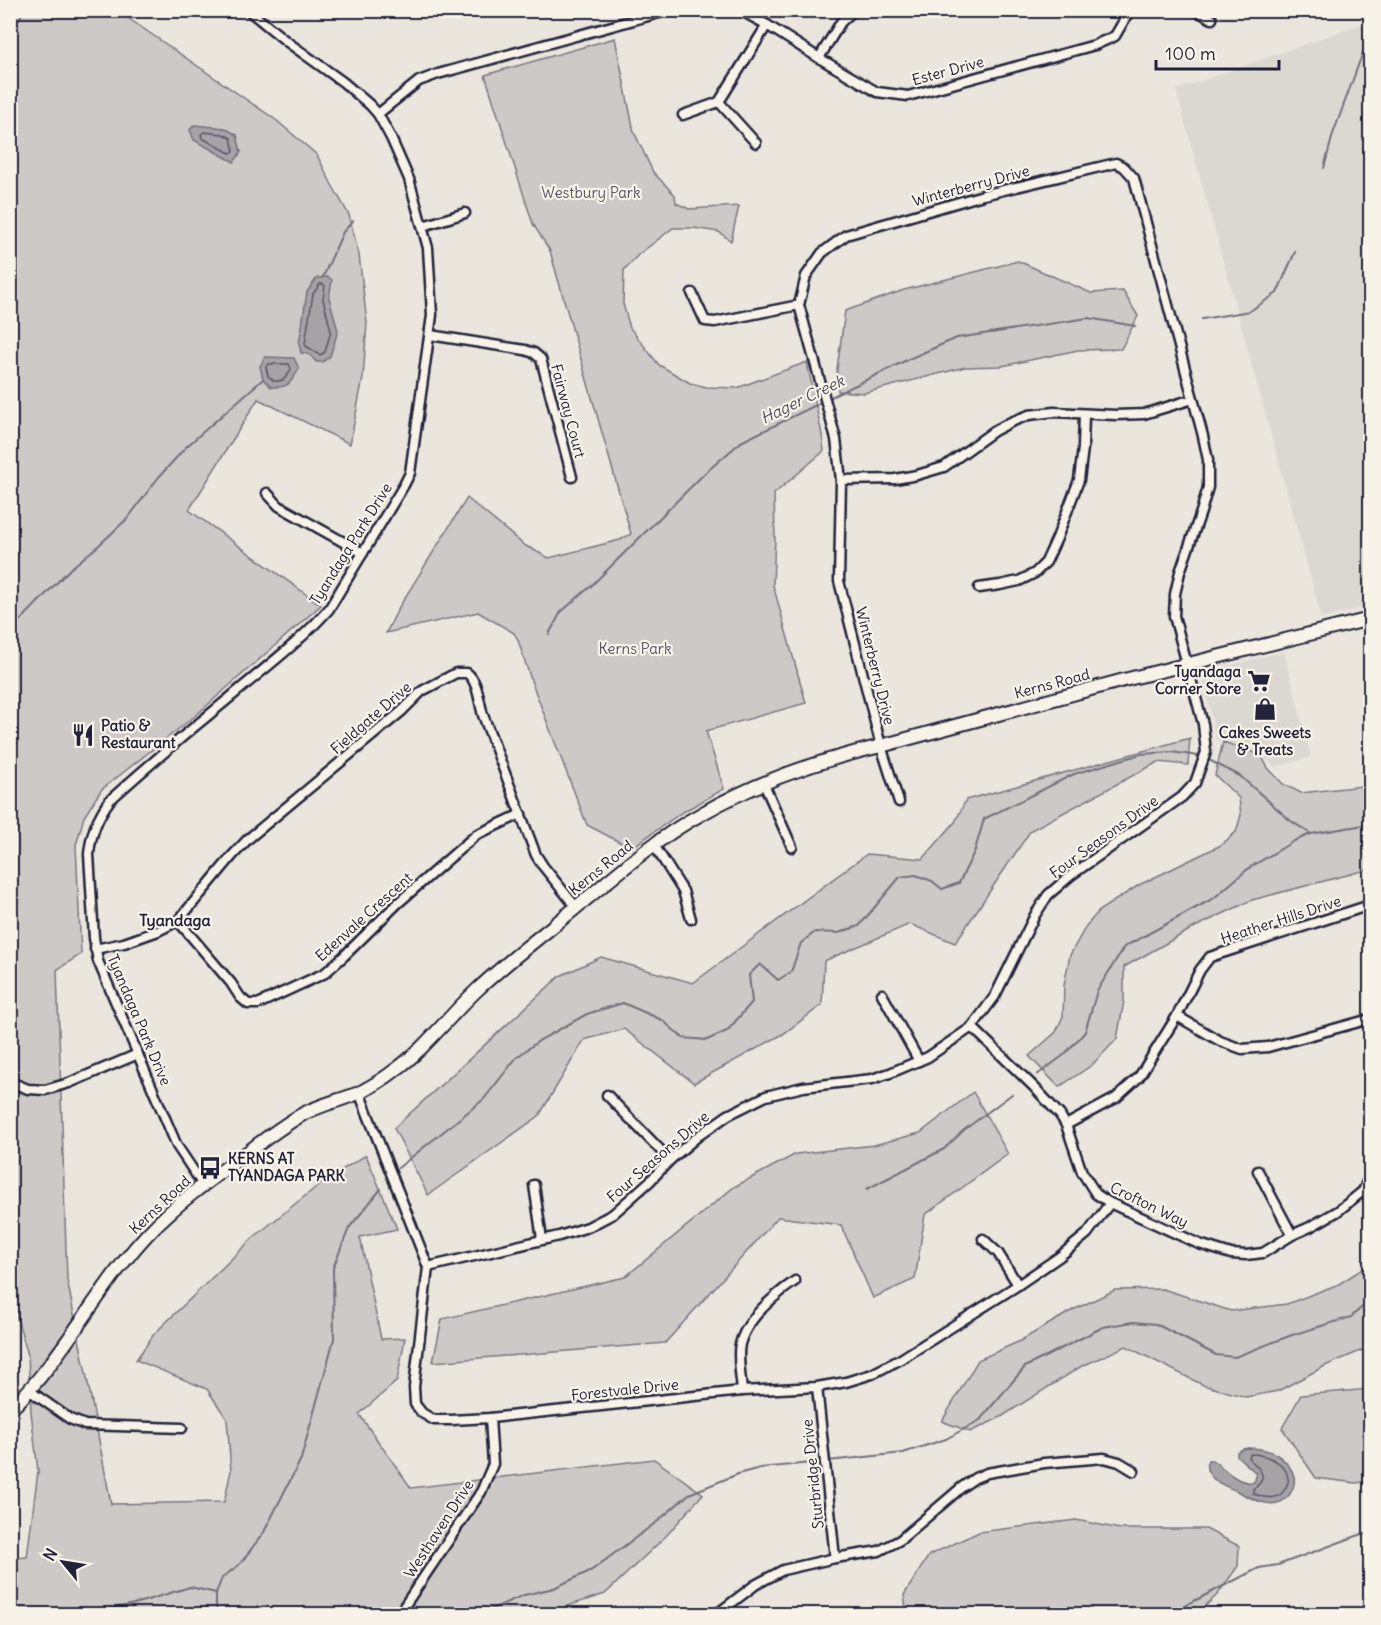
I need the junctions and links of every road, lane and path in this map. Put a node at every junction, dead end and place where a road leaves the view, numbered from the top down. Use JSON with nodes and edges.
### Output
{"nodes":[{"id":1,"x":248,"y":10,"type":"edge"},
{"id":2,"x":665,"y":10,"type":"edge"},
{"id":3,"x":740,"y":10,"type":"edge"},
{"id":4,"x":854,"y":10,"type":"edge"},
{"id":5,"x":1130,"y":10,"type":"edge"},
{"id":6,"x":1195,"y":10,"type":"edge"},
{"id":7,"x":1212,"y":19,"type":"dead end"},
{"id":8,"x":767,"y":25,"type":"junction"},
{"id":9,"x":819,"y":58,"type":"junction"},
{"id":10,"x":719,"y":102,"type":"junction"},
{"id":11,"x":378,"y":114,"type":"junction"},
{"id":12,"x":683,"y":114,"type":"dead end"},
{"id":13,"x":756,"y":143,"type":"dead end"},
{"id":14,"x":465,"y":213,"type":"dead end"},
{"id":15,"x":423,"y":226,"type":"junction"},
{"id":16,"x":692,"y":293,"type":"dead end"},
{"id":17,"x":799,"y":305,"type":"junction"},
{"id":18,"x":430,"y":335,"type":"junction"},
{"id":19,"x":1193,"y":399,"type":"junction"},
{"id":20,"x":1084,"y":414,"type":"junction"},
{"id":21,"x":572,"y":477,"type":"dead end"},
{"id":22,"x":841,"y":480,"type":"junction"},
{"id":23,"x":267,"y":493,"type":"dead end"},
{"id":24,"x":363,"y":553,"type":"junction"},
{"id":25,"x":979,"y":588,"type":"dead end"},
{"id":26,"x":1371,"y":619,"type":"edge"},
{"id":27,"x":1186,"y":664,"type":"junction"},
{"id":28,"x":881,"y":746,"type":"junction"},
{"id":29,"x":764,"y":784,"type":"junction"},
{"id":30,"x":899,"y":802,"type":"dead end"},
{"id":31,"x":521,"y":814,"type":"junction"},
{"id":32,"x":654,"y":845,"type":"junction"},
{"id":33,"x":792,"y":848,"type":"dead end"},
{"id":34,"x":1371,"y":905,"type":"edge"},
{"id":35,"x":576,"y":908,"type":"junction"},
{"id":36,"x":691,"y":919,"type":"dead end"},
{"id":37,"x":178,"y":921,"type":"junction"},
{"id":38,"x":96,"y":949,"type":"junction"},
{"id":39,"x":882,"y":994,"type":"dead end"},
{"id":40,"x":1177,"y":1016,"type":"junction"},
{"id":41,"x":1371,"y":1019,"type":"edge"},
{"id":42,"x":972,"y":1027,"type":"junction"},
{"id":43,"x":138,"y":1054,"type":"junction"},
{"id":44,"x":919,"y":1061,"type":"junction"},
{"id":45,"x":10,"y":1082,"type":"edge"},
{"id":46,"x":359,"y":1092,"type":"junction"},
{"id":47,"x":607,"y":1095,"type":"dead end"},
{"id":48,"x":1066,"y":1125,"type":"junction"},
{"id":49,"x":670,"y":1160,"type":"junction"},
{"id":50,"x":1258,"y":1171,"type":"dead end"},
{"id":51,"x":1371,"y":1175,"type":"edge"},
{"id":52,"x":203,"y":1185,"type":"junction"},
{"id":53,"x":534,"y":1185,"type":"dead end"},
{"id":54,"x":1110,"y":1203,"type":"junction"},
{"id":55,"x":1292,"y":1235,"type":"junction"},
{"id":56,"x":542,"y":1239,"type":"junction"},
{"id":57,"x":982,"y":1239,"type":"dead end"},
{"id":58,"x":428,"y":1268,"type":"junction"},
{"id":59,"x":795,"y":1281,"type":"dead end"},
{"id":60,"x":1018,"y":1285,"type":"junction"},
{"id":61,"x":818,"y":1387,"type":"junction"},
{"id":62,"x":30,"y":1391,"type":"junction"},
{"id":63,"x":742,"y":1391,"type":"junction"},
{"id":64,"x":10,"y":1410,"type":"edge"},
{"id":65,"x":490,"y":1418,"type":"junction"},
{"id":66,"x":182,"y":1428,"type":"dead end"},
{"id":67,"x":1134,"y":1471,"type":"dead end"},
{"id":68,"x":834,"y":1558,"type":"junction"},
{"id":69,"x":399,"y":1614,"type":"edge"},
{"id":70,"x":717,"y":1614,"type":"edge"}],
"edges":[{"from":1,"to":11,"type":"street","name":"Tyandaga Park Drive"},
{"from":2,"to":11,"type":"street"},
{"from":3,"to":8,"type":"street","name":"Ester Drive"},
{"from":4,"to":9,"type":"street"},
{"from":5,"to":9,"type":"street","name":"Ester Drive"},
{"from":6,"to":7,"type":"street"},
{"from":8,"to":9,"type":"street","name":"Ester Drive"},
{"from":8,"to":10,"type":"street"},
{"from":10,"to":12,"type":"street"},
{"from":10,"to":13,"type":"street"},
{"from":11,"to":15,"type":"street","name":"Tyandaga Park Drive"},
{"from":14,"to":15,"type":"street"},
{"from":15,"to":18,"type":"street","name":"Tyandaga Park Drive"},
{"from":16,"to":17,"type":"street"},
{"from":17,"to":19,"type":"street","name":"Winterberry Drive"},
{"from":17,"to":22,"type":"street","name":"Winterberry Drive"},
{"from":18,"to":21,"type":"street","name":"Fairway Court"},
{"from":18,"to":24,"type":"street","name":"Tyandaga Park Drive"},
{"from":19,"to":20,"type":"street"},
{"from":19,"to":27,"type":"street","name":"Winterberry Drive"},
{"from":20,"to":22,"type":"street"},
{"from":20,"to":25,"type":"street"},
{"from":22,"to":28,"type":"street","name":"Winterberry Drive"},
{"from":23,"to":24,"type":"street"},
{"from":24,"to":38,"type":"street","name":"Tyandaga Park Drive"},
{"from":26,"to":27,"type":"street","name":"Kerns Road"},
{"from":27,"to":28,"type":"street","name":"Kerns Road"},
{"from":27,"to":42,"type":"street","name":"Four Seasons Drive"},
{"from":28,"to":29,"type":"street","name":"Kerns Road"},
{"from":28,"to":30,"type":"street","name":"Winterberry Drive"},
{"from":29,"to":32,"type":"street","name":"Kerns Road"},
{"from":29,"to":33,"type":"street"},
{"from":31,"to":35,"type":"street","name":"Fieldgate Drive"},
{"from":31,"to":37,"type":"street","name":"Edenvale Crescent"},
{"from":31,"to":37,"type":"street","name":"Fieldgate Drive"},
{"from":32,"to":35,"type":"street","name":"Kerns Road"},
{"from":32,"to":36,"type":"street"},
{"from":34,"to":40,"type":"street","name":"Heather Hills Drive"},
{"from":35,"to":46,"type":"street","name":"Kerns Road"},
{"from":37,"to":38,"type":"street","name":"Fieldgate Drive"},
{"from":38,"to":43,"type":"street","name":"Tyandaga Park Drive"},
{"from":39,"to":44,"type":"street"},
{"from":40,"to":41,"type":"street"},
{"from":40,"to":48,"type":"street","name":"Heather Hills Drive"},
{"from":42,"to":44,"type":"street","name":"Four Seasons Drive"},
{"from":42,"to":48,"type":"street","name":"Crofton Way"},
{"from":43,"to":45,"type":"street"},
{"from":43,"to":52,"type":"street","name":"Tyandaga Park Drive"},
{"from":44,"to":49,"type":"street","name":"Four Seasons Drive"},
{"from":46,"to":52,"type":"street","name":"Kerns Road"},
{"from":46,"to":58,"type":"street","name":"Forestvale Drive"},
{"from":47,"to":49,"type":"street"},
{"from":48,"to":54,"type":"street","name":"Crofton Way"},
{"from":49,"to":56,"type":"street","name":"Four Seasons Drive"},
{"from":50,"to":55,"type":"street"},
{"from":51,"to":55,"type":"street","name":"Crofton Way"},
{"from":52,"to":62,"type":"street","name":"Kerns Road"},
{"from":53,"to":56,"type":"street"},
{"from":54,"to":55,"type":"street","name":"Crofton Way"},
{"from":54,"to":60,"type":"street","name":"Forestvale Drive"},
{"from":56,"to":58,"type":"street","name":"Four Seasons Drive"},
{"from":57,"to":60,"type":"street"},
{"from":58,"to":65,"type":"street","name":"Forestvale Drive"},
{"from":59,"to":63,"type":"street"},
{"from":60,"to":61,"type":"street","name":"Forestvale Drive"},
{"from":61,"to":63,"type":"street","name":"Forestvale Drive"},
{"from":61,"to":68,"type":"street","name":"Sturbridge Drive"},
{"from":62,"to":64,"type":"street","name":"Kerns Road"},
{"from":62,"to":66,"type":"street"},
{"from":63,"to":65,"type":"street","name":"Forestvale Drive"},
{"from":65,"to":69,"type":"street","name":"Westhaven Drive"},
{"from":67,"to":68,"type":"street"},
{"from":68,"to":70,"type":"street"}]}
